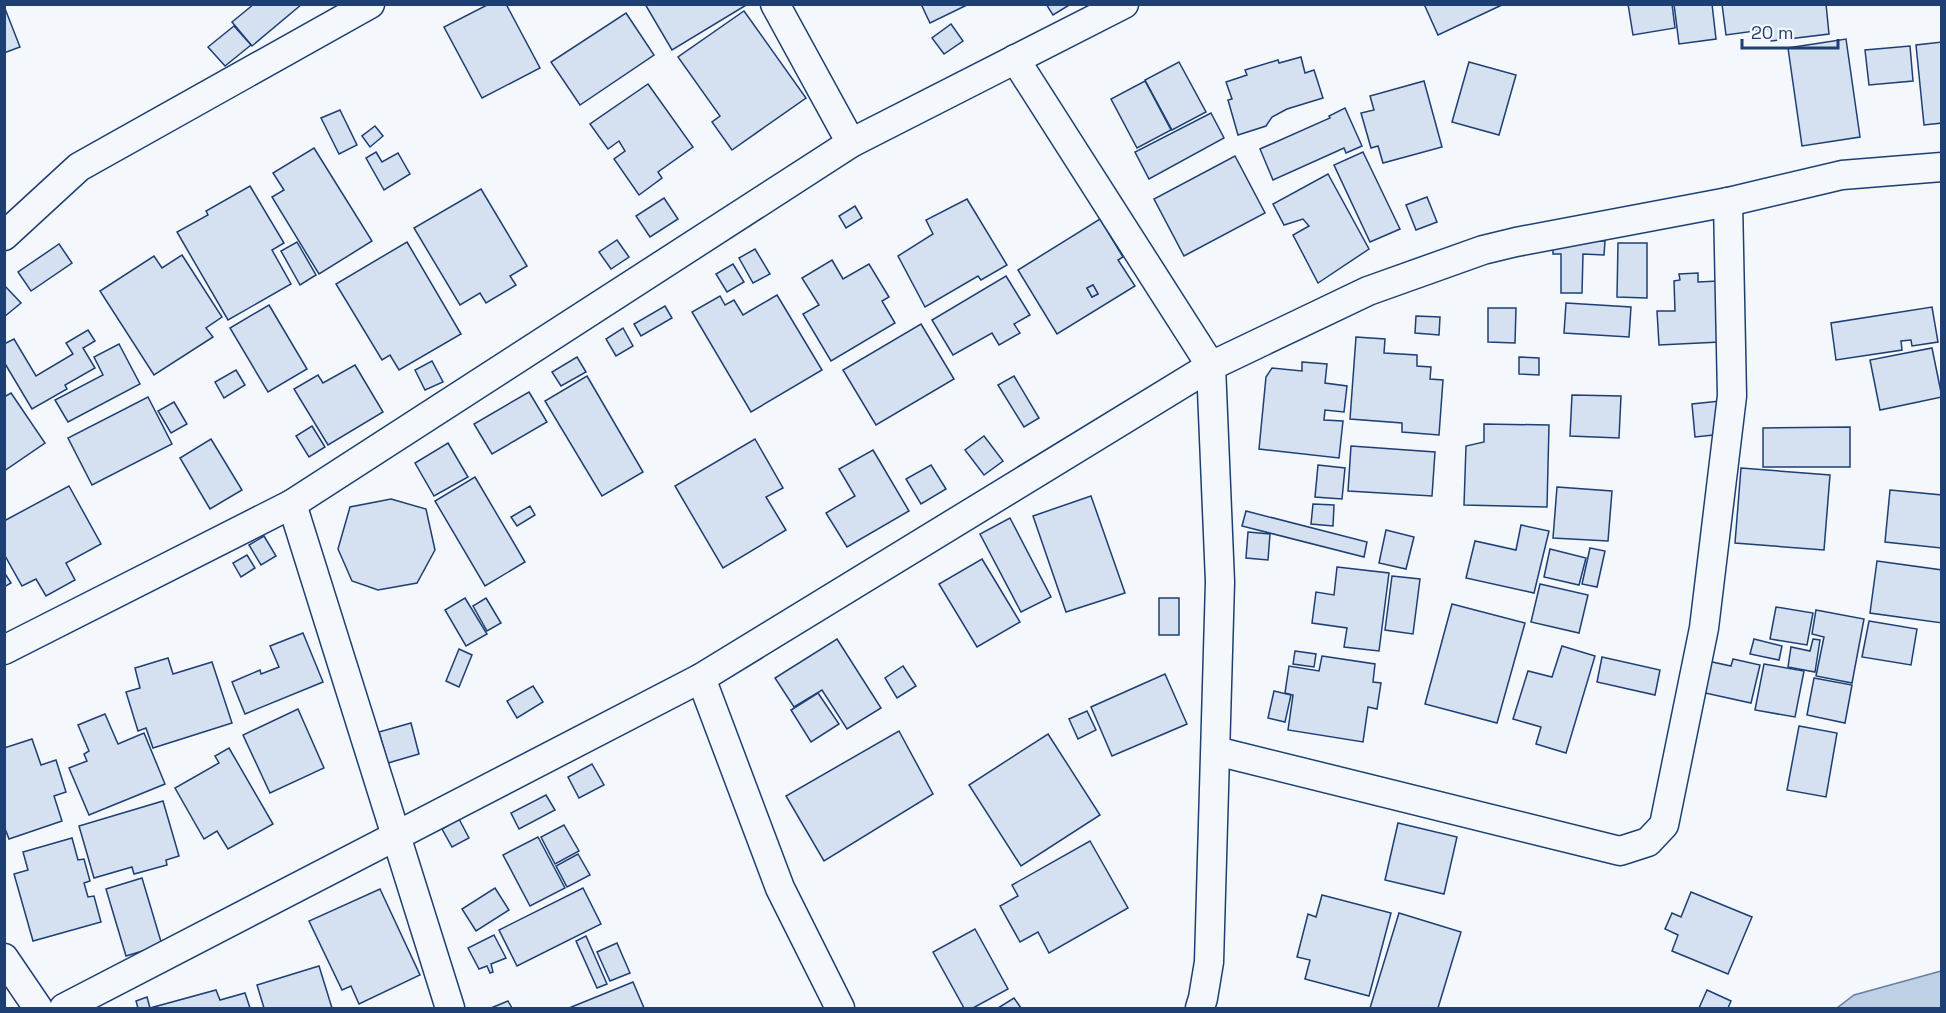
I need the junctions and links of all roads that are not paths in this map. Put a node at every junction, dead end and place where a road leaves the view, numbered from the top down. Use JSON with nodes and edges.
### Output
{"nodes":[{"id":1,"x":370,"y":4,"type":"edge"},
{"id":2,"x":775,"y":4,"type":"edge"},
{"id":3,"x":1124,"y":4,"type":"edge"},
{"id":4,"x":1015,"y":59,"type":"junction"},
{"id":5,"x":851,"y":143,"type":"junction"},
{"id":6,"x":1941,"y":167,"type":"edge"},
{"id":7,"x":1728,"y":202,"type":"junction"},
{"id":8,"x":4,"y":236,"type":"edge"},
{"id":9,"x":1211,"y":366,"type":"junction"},
{"id":10,"x":292,"y":504,"type":"junction"},
{"id":11,"x":4,"y":650,"type":"edge"},
{"id":12,"x":700,"y":678,"type":"junction"},
{"id":13,"x":1216,"y":751,"type":"junction"},
{"id":14,"x":398,"y":837,"type":"junction"},
{"id":15,"x":4,"y":958,"type":"edge"},
{"id":16,"x":38,"y":1008,"type":"edge"},
{"id":17,"x":64,"y":1008,"type":"edge"},
{"id":18,"x":450,"y":1008,"type":"edge"},
{"id":19,"x":840,"y":1008,"type":"edge"},
{"id":20,"x":1200,"y":1008,"type":"edge"}],
"edges":[{"from":1,"to":8,"type":"street"},
{"from":2,"to":5,"type":"street"},
{"from":3,"to":4,"type":"street"},
{"from":4,"to":5,"type":"street"},
{"from":4,"to":9,"type":"street"},
{"from":5,"to":10,"type":"street"},
{"from":6,"to":7,"type":"street"},
{"from":7,"to":9,"type":"street"},
{"from":7,"to":13,"type":"street"},
{"from":9,"to":12,"type":"street"},
{"from":9,"to":13,"type":"street"},
{"from":10,"to":11,"type":"street"},
{"from":10,"to":14,"type":"street"},
{"from":12,"to":14,"type":"street"},
{"from":12,"to":19,"type":"street"},
{"from":13,"to":20,"type":"street"},
{"from":14,"to":17,"type":"street"},
{"from":14,"to":18,"type":"street"},
{"from":15,"to":16,"type":"street"}]}
